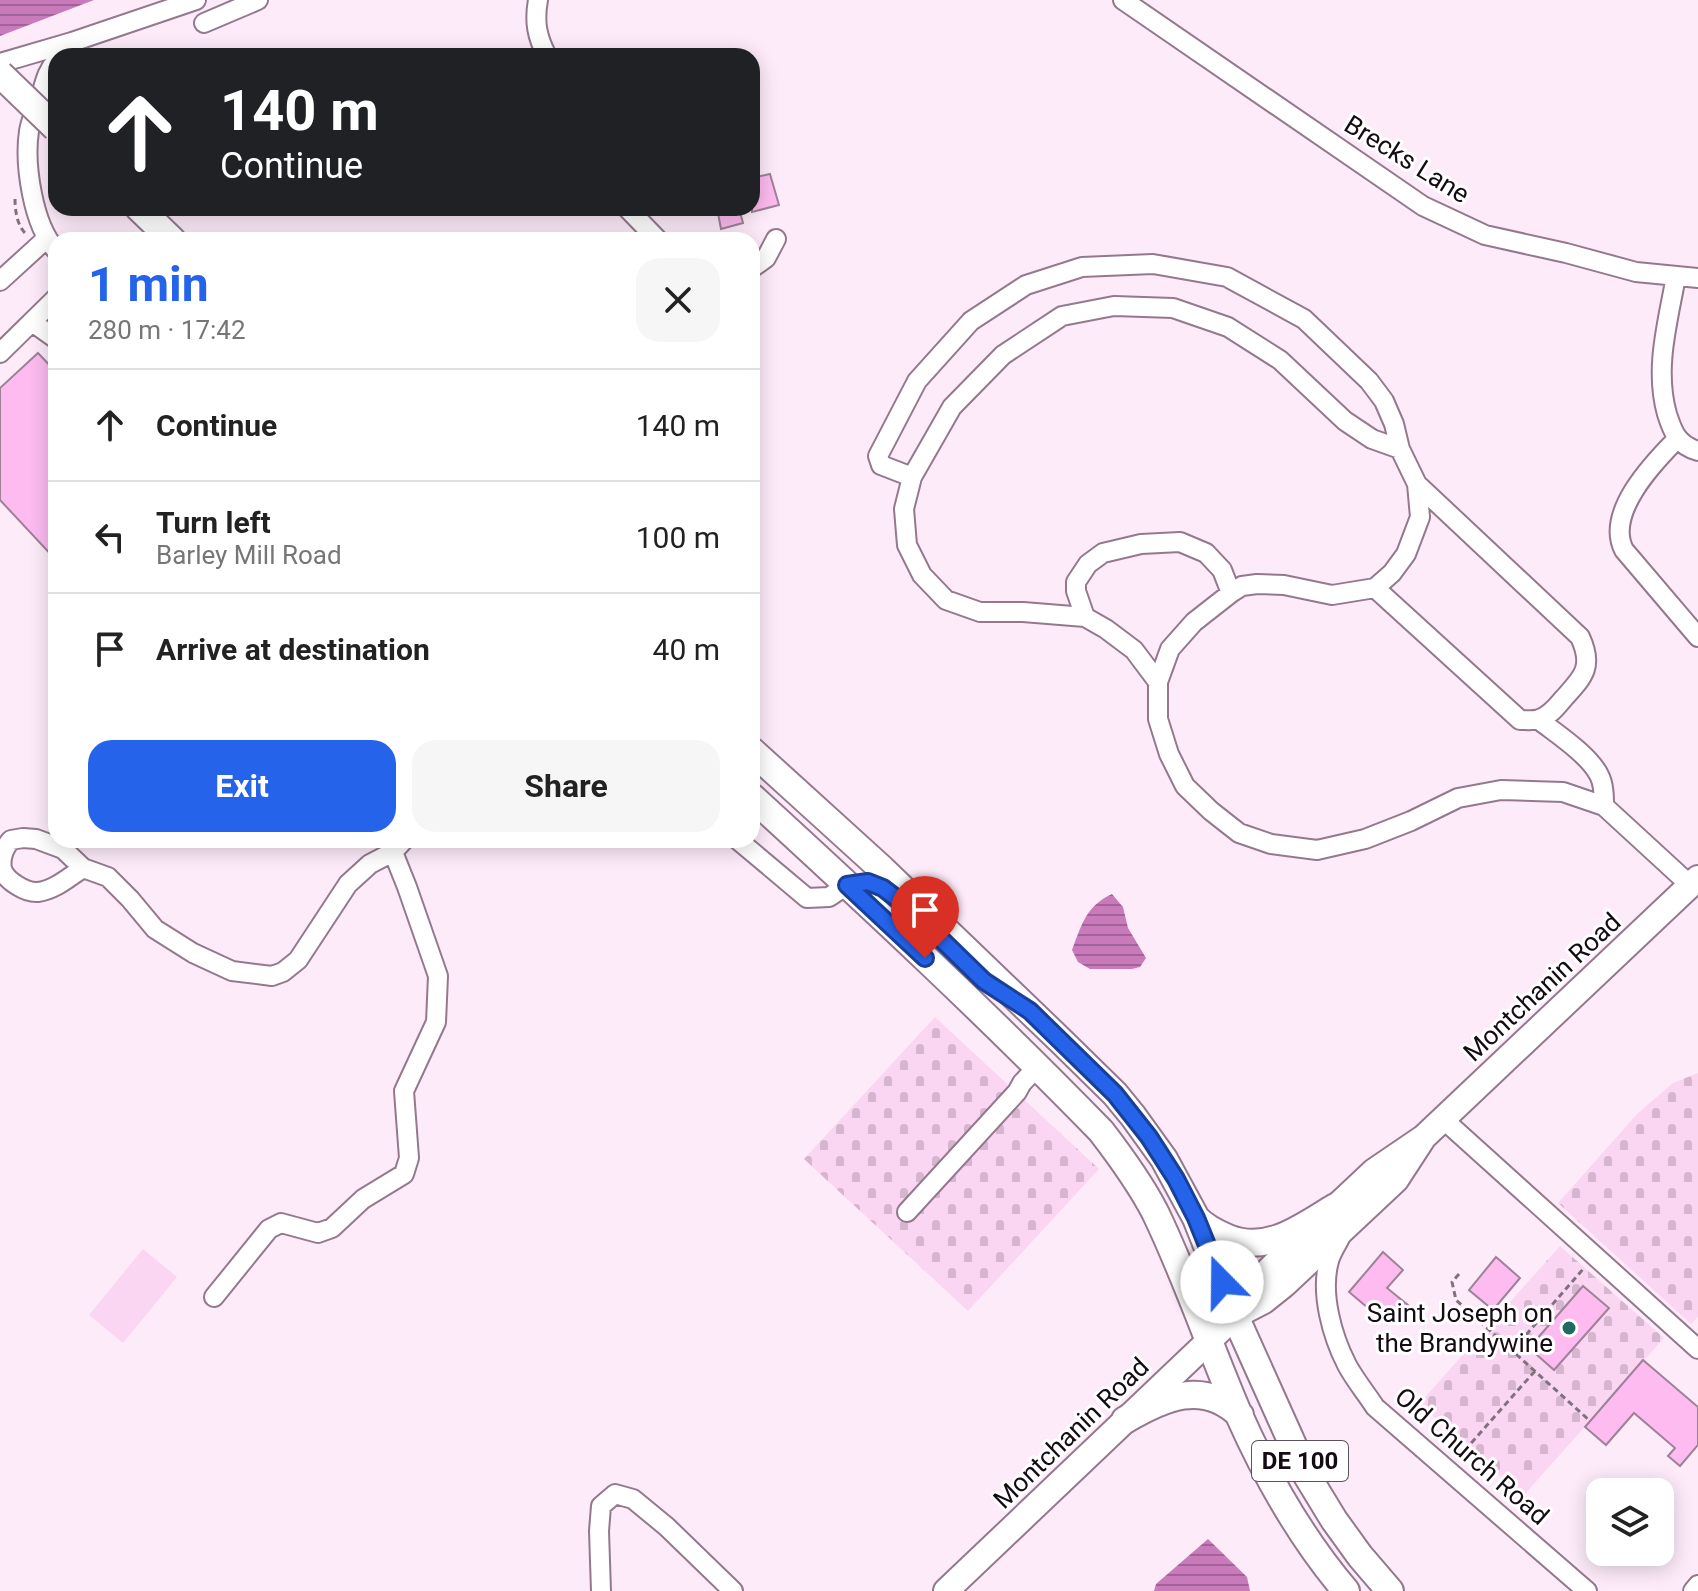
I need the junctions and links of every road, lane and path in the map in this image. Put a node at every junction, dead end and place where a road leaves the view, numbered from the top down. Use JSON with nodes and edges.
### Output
{"nodes":[{"id":1,"x":196,"y":0,"type":"edge"},
{"id":2,"x":258,"y":0,"type":"edge"},
{"id":3,"x":538,"y":0,"type":"edge"},
{"id":4,"x":1123,"y":0,"type":"edge"},
{"id":5,"x":204,"y":23,"type":"dead end"},
{"id":6,"x":69,"y":48,"type":"edge"},
{"id":7,"x":543,"y":48,"type":"edge"},
{"id":8,"x":48,"y":53,"type":"edge"},
{"id":9,"x":0,"y":63,"type":"edge"},
{"id":10,"x":48,"y":70,"type":"edge"},
{"id":11,"x":0,"y":74,"type":"edge"},
{"id":12,"x":48,"y":120,"type":"edge"},
{"id":13,"x":147,"y":216,"type":"edge"},
{"id":14,"x":635,"y":216,"type":"edge"},
{"id":15,"x":164,"y":232,"type":"edge"},
{"id":16,"x":650,"y":232,"type":"edge"},
{"id":17,"x":48,"y":239,"type":"edge"},
{"id":18,"x":776,"y":239,"type":"dead end"},
{"id":19,"x":48,"y":247,"type":"edge"},
{"id":20,"x":760,"y":262,"type":"edge"},
{"id":21,"x":1676,"y":276,"type":"junction"},
{"id":22,"x":1698,"y":278,"type":"edge"},
{"id":23,"x":0,"y":281,"type":"edge"},
{"id":24,"x":48,"y":306,"type":"edge"},
{"id":25,"x":32,"y":322,"type":"junction"},
{"id":26,"x":48,"y":333,"type":"edge"},
{"id":27,"x":0,"y":353,"type":"edge"},
{"id":28,"x":1677,"y":439,"type":"junction"},
{"id":29,"x":1400,"y":449,"type":"junction"},
{"id":30,"x":1698,"y":451,"type":"edge"},
{"id":31,"x":912,"y":477,"type":"junction"},
{"id":32,"x":1417,"y":484,"type":"junction"},
{"id":33,"x":1375,"y":588,"type":"junction"},
{"id":34,"x":1231,"y":593,"type":"junction"},
{"id":35,"x":1085,"y":617,"type":"junction"},
{"id":36,"x":1698,"y":637,"type":"edge"},
{"id":37,"x":1158,"y":682,"type":"junction"},
{"id":38,"x":1539,"y":720,"type":"junction"},
{"id":39,"x":760,"y":758,"type":"edge"},
{"id":40,"x":760,"y":804,"type":"edge"},
{"id":41,"x":1604,"y":806,"type":"junction"},
{"id":42,"x":396,"y":848,"type":"edge"},
{"id":43,"x":399,"y":848,"type":"edge"},
{"id":44,"x":748,"y":848,"type":"edge"},
{"id":45,"x":83,"y":868,"type":"dead end"},
{"id":46,"x":1694,"y":882,"type":"edge"},
{"id":47,"x":847,"y":885,"type":"junction"},
{"id":48,"x":1030,"y":1011,"type":"junction"},
{"id":49,"x":1038,"y":1066,"type":"junction"},
{"id":50,"x":1443,"y":1119,"type":"junction"},
{"id":51,"x":1347,"y":1211,"type":"junction"},
{"id":52,"x":907,"y":1212,"type":"dead end"},
{"id":53,"x":1196,"y":1218,"type":"junction"},
{"id":54,"x":1594,"y":1256,"type":"junction"},
{"id":55,"x":1459,"y":1274,"type":"dead end"},
{"id":56,"x":214,"y":1297,"type":"dead end"},
{"id":57,"x":1235,"y":1316,"type":"junction"},
{"id":58,"x":1209,"y":1341,"type":"junction"},
{"id":59,"x":1698,"y":1349,"type":"edge"},
{"id":60,"x":1513,"y":1351,"type":"junction"},
{"id":61,"x":1535,"y":1371,"type":"junction"},
{"id":62,"x":1240,"y":1415,"type":"junction"},
{"id":63,"x":1125,"y":1420,"type":"junction"},
{"id":64,"x":1589,"y":1420,"type":"dead end"},
{"id":65,"x":1458,"y":1458,"type":"dead end"},
{"id":66,"x":1698,"y":1585,"type":"edge"},
{"id":67,"x":601,"y":1591,"type":"edge"},
{"id":68,"x":733,"y":1591,"type":"edge"},
{"id":69,"x":946,"y":1591,"type":"edge"},
{"id":70,"x":1346,"y":1591,"type":"edge"},
{"id":71,"x":1390,"y":1591,"type":"edge"},
{"id":72,"x":1587,"y":1591,"type":"edge"},
{"id":73,"x":1693,"y":1591,"type":"edge"}],
"edges":[{"from":1,"to":6,"type":"street"},
{"from":2,"to":5,"type":"street"},
{"from":3,"to":7,"type":"street"},
{"from":4,"to":21,"type":"street","name":"Brecks Lane"},
{"from":8,"to":9,"type":"street"},
{"from":10,"to":17,"type":"street"},
{"from":11,"to":12,"type":"highway","bridge":true},
{"from":13,"to":15,"type":"highway"},
{"from":14,"to":16,"type":"street"},
{"from":18,"to":20,"type":"street"},
{"from":19,"to":23,"type":"street"},
{"from":21,"to":22,"type":"street","name":"Brecks Lane"},
{"from":21,"to":28,"type":"street"},
{"from":24,"to":25,"type":"street"},
{"from":25,"to":26,"type":"street"},
{"from":25,"to":27,"type":"street"},
{"from":28,"to":30,"type":"street"},
{"from":28,"to":36,"type":"street"},
{"from":29,"to":31,"type":"street"},
{"from":29,"to":31,"type":"street"},
{"from":29,"to":32,"type":"street"},
{"from":31,"to":35,"type":"street"},
{"from":32,"to":33,"type":"street"},
{"from":32,"to":38,"type":"street"},
{"from":33,"to":34,"type":"street"},
{"from":33,"to":38,"type":"street"},
{"from":34,"to":35,"type":"street"},
{"from":34,"to":37,"type":"street"},
{"from":35,"to":37,"type":"street"},
{"from":37,"to":41,"type":"street"},
{"from":38,"to":41,"type":"street"},
{"from":39,"to":48,"type":"highway"},
{"from":40,"to":47,"type":"highway"},
{"from":41,"to":46,"type":"street"},
{"from":42,"to":45,"type":"street"},
{"from":43,"to":56,"type":"street"},
{"from":44,"to":47,"type":"street"},
{"from":46,"to":50,"type":"main road","name":"Montchanin Road"},
{"from":47,"to":48,"type":"highway"},
{"from":47,"to":49,"type":"highway"},
{"from":48,"to":53,"type":"highway"},
{"from":49,"to":52,"type":"street"},
{"from":49,"to":58,"type":"highway"},
{"from":50,"to":51,"type":"main road","name":"Montchanin Road"},
{"from":50,"to":54,"type":"street"},
{"from":51,"to":53,"type":"highway"},
{"from":51,"to":57,"type":"main road","name":"Montchanin Road"},
{"from":51,"to":72,"type":"street","name":"Old Church Road"},
{"from":53,"to":57,"type":"highway"},
{"from":54,"to":59,"type":"street"},
{"from":54,"to":60,"type":"path"},
{"from":55,"to":60,"type":"path"},
{"from":57,"to":58,"type":"main road","name":"Montchanin Road"},
{"from":57,"to":71,"type":"highway","number":"DE 100"},
{"from":58,"to":62,"type":"highway"},
{"from":58,"to":63,"type":"main road","name":"Montchanin Road"},
{"from":60,"to":61,"type":"path"},
{"from":61,"to":64,"type":"path"},
{"from":61,"to":65,"type":"path"},
{"from":62,"to":63,"type":"highway"},
{"from":62,"to":70,"type":"highway","number":"DE 100"},
{"from":63,"to":69,"type":"main road","name":"Montchanin Road"},
{"from":66,"to":73,"type":"street"},
{"from":67,"to":68,"type":"street"}]}
